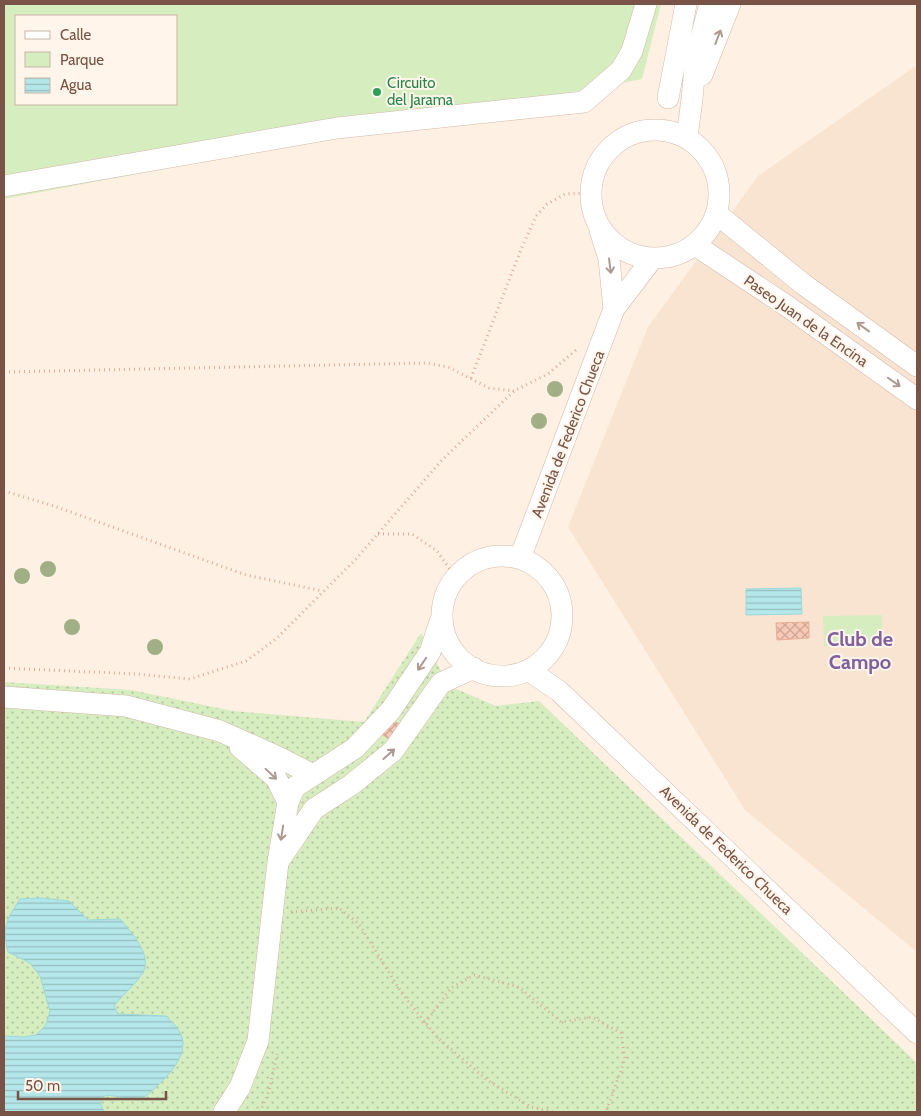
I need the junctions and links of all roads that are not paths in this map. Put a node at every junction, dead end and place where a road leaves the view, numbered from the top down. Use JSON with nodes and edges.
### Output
{"nodes":[{"id":1,"x":646,"y":4,"type":"edge"},
{"id":2,"x":686,"y":4,"type":"edge"},
{"id":3,"x":710,"y":4,"type":"edge"},
{"id":4,"x":730,"y":4,"type":"edge"},
{"id":5,"x":696,"y":56,"type":"junction"},
{"id":6,"x":668,"y":98,"type":"junction"},
{"id":7,"x":692,"y":99,"type":"junction"},
{"id":8,"x":646,"y":129,"type":"junction"},
{"id":9,"x":687,"y":137,"type":"junction"},
{"id":10,"x":4,"y":186,"type":"edge"},
{"id":11,"x":717,"y":214,"type":"junction"},
{"id":12,"x":598,"y":225,"type":"junction"},
{"id":13,"x":695,"y":245,"type":"junction"},
{"id":14,"x":652,"y":259,"type":"junction"},
{"id":15,"x":614,"y":309,"type":"junction"},
{"id":16,"x":917,"y":366,"type":"edge"},
{"id":17,"x":917,"y":399,"type":"edge"},
{"id":18,"x":520,"y":558,"type":"junction"},
{"id":19,"x":441,"y":619,"type":"junction"},
{"id":20,"x":474,"y":668,"type":"junction"},
{"id":21,"x":532,"y":672,"type":"junction"},
{"id":22,"x":4,"y":697,"type":"edge"},
{"id":23,"x":220,"y":731,"type":"junction"},
{"id":24,"x":309,"y":778,"type":"junction"},
{"id":25,"x":288,"y":802,"type":"junction"},
{"id":26,"x":314,"y":808,"type":"junction"},
{"id":27,"x":278,"y":862,"type":"junction"},
{"id":28,"x":917,"y":1033,"type":"edge"},
{"id":29,"x":224,"y":1112,"type":"edge"}],
"edges":[{"from":1,"to":10,"type":"street"},
{"from":2,"to":6,"type":"street"},
{"from":3,"to":5,"type":"street"},
{"from":7,"to":4,"type":"street","one_way":true},
{"from":5,"to":6,"type":"street"},
{"from":5,"to":7,"type":"street"},
{"from":6,"to":8,"type":"street"},
{"from":7,"to":9,"type":"street"},
{"from":8,"to":9,"type":"street"},
{"from":8,"to":12,"type":"street"},
{"from":9,"to":11,"type":"street"},
{"from":11,"to":13,"type":"street"},
{"from":16,"to":11,"type":"street","name":"Paseo Juan de la Encina","one_way":true},
{"from":12,"to":14,"type":"street"},
{"from":12,"to":15,"type":"street","name":"Avenida de Federico Chueca","one_way":true},
{"from":13,"to":14,"type":"street"},
{"from":13,"to":17,"type":"street","name":"Paseo Juan de la Encina","one_way":true},
{"from":14,"to":15,"type":"street","name":"Avenida de Federico Chueca"},
{"from":15,"to":18,"type":"street","name":"Avenida de Federico Chueca"},
{"from":18,"to":19,"type":"street"},
{"from":18,"to":21,"type":"street"},
{"from":19,"to":20,"type":"street"},
{"from":19,"to":24,"type":"street","one_way":true},
{"from":20,"to":21,"type":"street"},
{"from":26,"to":20,"type":"street","one_way":true},
{"from":21,"to":28,"type":"street","name":"Avenida de Federico Chueca"},
{"from":22,"to":23,"type":"street"},
{"from":23,"to":24,"type":"street"},
{"from":23,"to":25,"type":"street","one_way":true},
{"from":24,"to":25,"type":"street"},
{"from":24,"to":26,"type":"street"},
{"from":25,"to":27,"type":"street","one_way":true},
{"from":26,"to":27,"type":"street"},
{"from":27,"to":29,"type":"street"}]}
